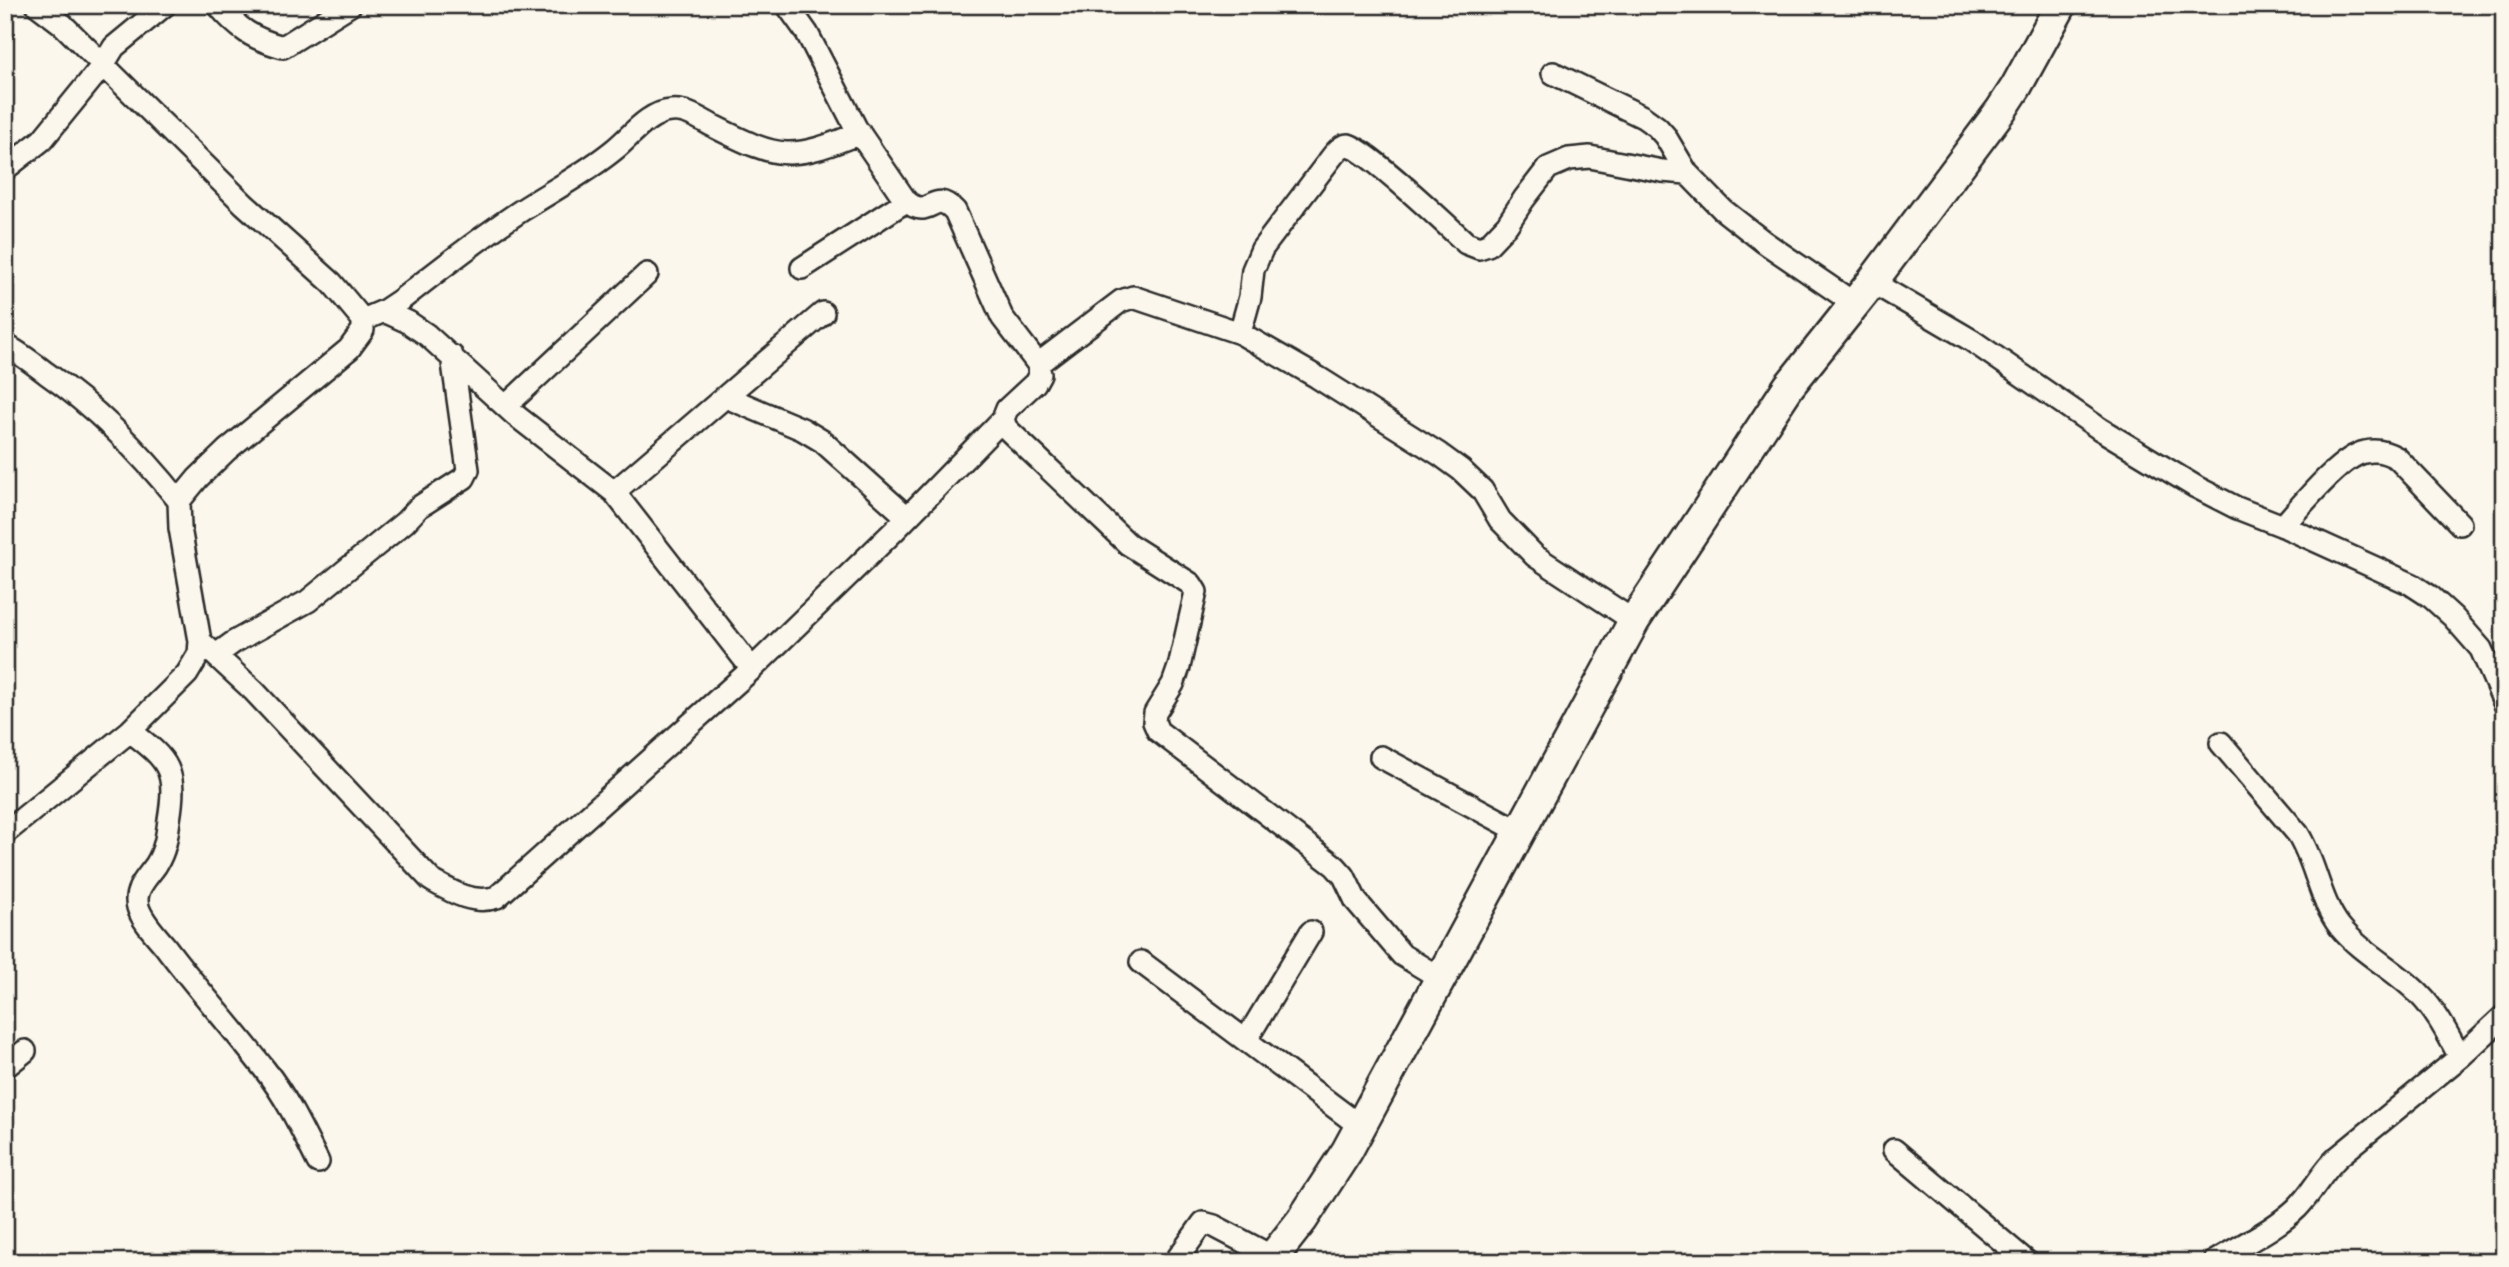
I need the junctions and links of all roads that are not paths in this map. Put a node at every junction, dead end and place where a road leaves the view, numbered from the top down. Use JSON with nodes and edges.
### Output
{"nodes":[{"id":1,"x":37,"y":5,"type":"edge"},
{"id":2,"x":165,"y":5,"type":"edge"},
{"id":3,"x":218,"y":5,"type":"edge"},
{"id":4,"x":350,"y":5,"type":"edge"},
{"id":5,"x":787,"y":5,"type":"edge"},
{"id":6,"x":2061,"y":5,"type":"edge"},
{"id":7,"x":103,"y":65,"type":"junction"},
{"id":8,"x":1553,"y":73,"type":"dead end"},
{"id":9,"x":860,"y":133,"type":"junction"},
{"id":10,"x":5,"y":169,"type":"edge"},
{"id":11,"x":1687,"y":173,"type":"junction"},
{"id":12,"x":906,"y":201,"type":"junction"},
{"id":13,"x":802,"y":268,"type":"dead end"},
{"id":14,"x":647,"y":274,"type":"dead end"},
{"id":15,"x":1863,"y":293,"type":"junction"},
{"id":16,"x":384,"y":311,"type":"junction"},
{"id":17,"x":822,"y":313,"type":"dead end"},
{"id":18,"x":363,"y":320,"type":"junction"},
{"id":19,"x":1240,"y":333,"type":"junction"},
{"id":20,"x":5,"y":345,"type":"edge"},
{"id":21,"x":452,"y":356,"type":"junction"},
{"id":22,"x":1038,"y":364,"type":"junction"},
{"id":23,"x":726,"y":397,"type":"junction"},
{"id":24,"x":506,"y":406,"type":"junction"},
{"id":25,"x":1003,"y":419,"type":"junction"},
{"id":26,"x":614,"y":492,"type":"junction"},
{"id":27,"x":179,"y":501,"type":"junction"},
{"id":28,"x":908,"y":517,"type":"junction"},
{"id":29,"x":2460,"y":524,"type":"dead end"},
{"id":30,"x":2283,"y":526,"type":"junction"},
{"id":31,"x":1634,"y":621,"type":"junction"},
{"id":32,"x":208,"y":648,"type":"junction"},
{"id":33,"x":752,"y":669,"type":"junction"},
{"id":34,"x":2504,"y":702,"type":"edge"},
{"id":35,"x":130,"y":731,"type":"junction"},
{"id":36,"x":2221,"y":743,"type":"dead end"},
{"id":37,"x":1381,"y":757,"type":"dead end"},
{"id":38,"x":1519,"y":831,"type":"junction"},
{"id":39,"x":5,"y":833,"type":"edge"},
{"id":40,"x":1311,"y":932,"type":"dead end"},
{"id":41,"x":1141,"y":962,"type":"dead end"},
{"id":42,"x":1440,"y":978,"type":"junction"},
{"id":43,"x":2504,"y":1016,"type":"edge"},
{"id":44,"x":1246,"y":1040,"type":"junction"},
{"id":45,"x":25,"y":1051,"type":"dead end"},
{"id":46,"x":2460,"y":1057,"type":"junction"},
{"id":47,"x":5,"y":1067,"type":"edge"},
{"id":48,"x":1360,"y":1126,"type":"junction"},
{"id":49,"x":1894,"y":1150,"type":"dead end"},
{"id":50,"x":318,"y":1162,"type":"dead end"},
{"id":51,"x":1271,"y":1259,"type":"edge"},
{"id":52,"x":1175,"y":1262,"type":"edge"},
{"id":53,"x":2027,"y":1262,"type":"edge"},
{"id":54,"x":2214,"y":1262,"type":"edge"}],
"edges":[{"from":1,"to":7,"type":"street"},
{"from":2,"to":7,"type":"street"},
{"from":3,"to":4,"type":"street"},
{"from":5,"to":9,"type":"street"},
{"from":6,"to":15,"type":"street"},
{"from":7,"to":10,"type":"street"},
{"from":7,"to":18,"type":"street"},
{"from":8,"to":11,"type":"street"},
{"from":9,"to":12,"type":"street"},
{"from":9,"to":16,"type":"street"},
{"from":11,"to":15,"type":"street"},
{"from":11,"to":19,"type":"street"},
{"from":12,"to":13,"type":"street"},
{"from":12,"to":22,"type":"street"},
{"from":14,"to":24,"type":"street"},
{"from":15,"to":30,"type":"street"},
{"from":15,"to":31,"type":"street"},
{"from":16,"to":18,"type":"street"},
{"from":16,"to":21,"type":"street"},
{"from":17,"to":23,"type":"street"},
{"from":18,"to":27,"type":"street"},
{"from":19,"to":22,"type":"street"},
{"from":19,"to":31,"type":"street"},
{"from":20,"to":27,"type":"street"},
{"from":21,"to":24,"type":"street"},
{"from":21,"to":32,"type":"street"},
{"from":22,"to":25,"type":"street"},
{"from":23,"to":26,"type":"street"},
{"from":23,"to":28,"type":"street"},
{"from":24,"to":26,"type":"street"},
{"from":25,"to":28,"type":"street"},
{"from":25,"to":42,"type":"street"},
{"from":26,"to":33,"type":"street"},
{"from":27,"to":32,"type":"street"},
{"from":28,"to":33,"type":"street"},
{"from":29,"to":30,"type":"street"},
{"from":30,"to":34,"type":"street"},
{"from":31,"to":38,"type":"street"},
{"from":32,"to":33,"type":"street"},
{"from":32,"to":35,"type":"street"},
{"from":35,"to":39,"type":"street"},
{"from":35,"to":50,"type":"street"},
{"from":36,"to":46,"type":"street"},
{"from":37,"to":38,"type":"street"},
{"from":38,"to":42,"type":"street"},
{"from":40,"to":44,"type":"street"},
{"from":41,"to":44,"type":"street"},
{"from":42,"to":48,"type":"street"},
{"from":43,"to":46,"type":"street"},
{"from":44,"to":48,"type":"street"},
{"from":45,"to":47,"type":"street"},
{"from":46,"to":54,"type":"street"},
{"from":48,"to":51,"type":"street"},
{"from":49,"to":53,"type":"street"},
{"from":51,"to":52,"type":"street"}]}
